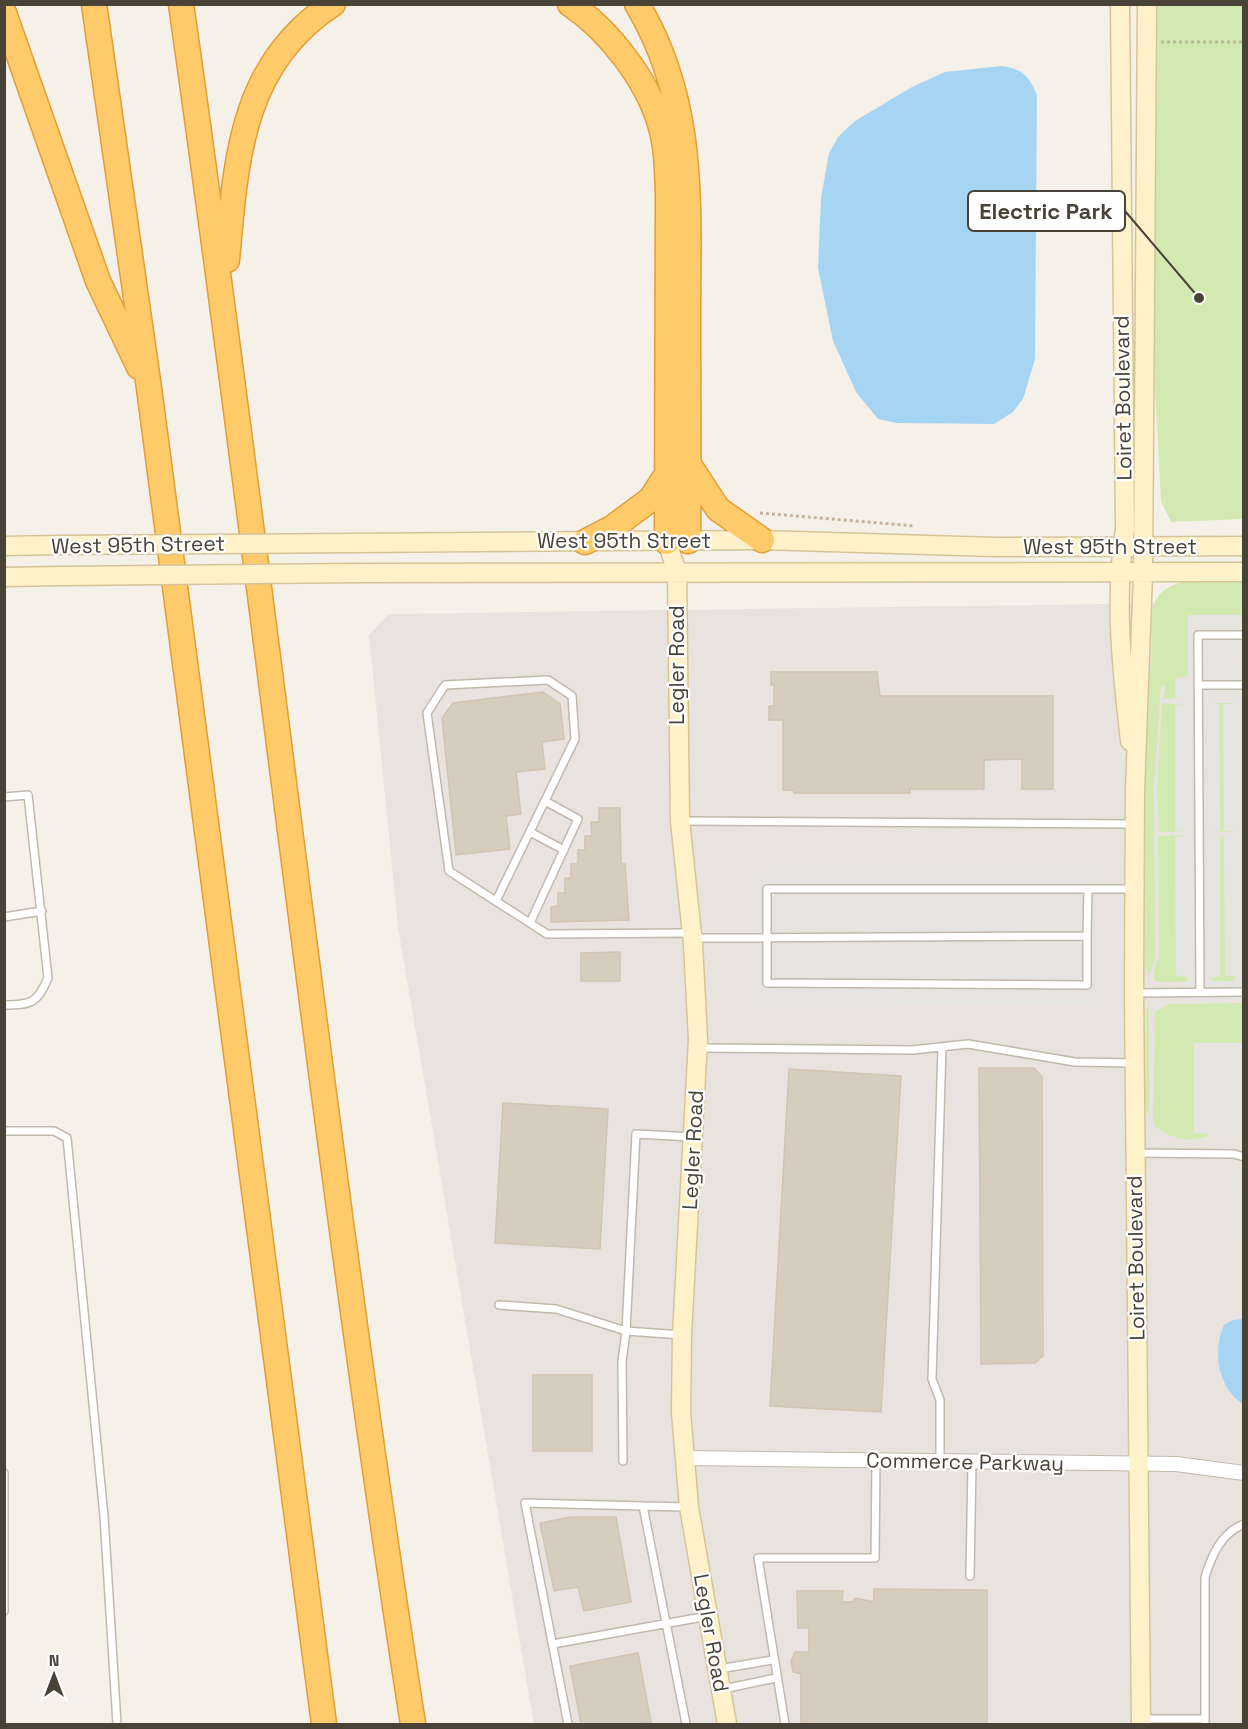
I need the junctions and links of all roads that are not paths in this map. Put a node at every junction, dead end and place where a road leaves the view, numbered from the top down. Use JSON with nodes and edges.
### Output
{"nodes":[{"id":1,"x":94,"y":4,"type":"edge"},
{"id":2,"x":181,"y":4,"type":"edge"},
{"id":3,"x":333,"y":4,"type":"edge"},
{"id":4,"x":570,"y":4,"type":"edge"},
{"id":5,"x":637,"y":4,"type":"edge"},
{"id":6,"x":1120,"y":4,"type":"edge"},
{"id":7,"x":1147,"y":4,"type":"edge"},
{"id":8,"x":4,"y":14,"type":"edge"},
{"id":9,"x":1121,"y":250,"type":"junction"},
{"id":10,"x":1147,"y":250,"type":"junction"},
{"id":11,"x":223,"y":297,"type":"junction"},
{"id":12,"x":149,"y":388,"type":"junction"},
{"id":13,"x":688,"y":463,"type":"junction"},
{"id":14,"x":667,"y":474,"type":"junction"},
{"id":15,"x":762,"y":540,"type":"junction"},
{"id":16,"x":585,"y":542,"type":"junction"},
{"id":17,"x":677,"y":542,"type":"junction"},
{"id":18,"x":4,"y":546,"type":"edge"},
{"id":19,"x":1143,"y":546,"type":"junction"},
{"id":20,"x":1244,"y":546,"type":"edge"},
{"id":21,"x":1122,"y":547,"type":"junction"},
{"id":22,"x":677,"y":572,"type":"junction"},
{"id":23,"x":1244,"y":572,"type":"edge"},
{"id":24,"x":1120,"y":573,"type":"junction"},
{"id":25,"x":1143,"y":573,"type":"junction"},
{"id":26,"x":4,"y":577,"type":"edge"},
{"id":27,"x":1244,"y":635,"type":"edge"},
{"id":28,"x":1198,"y":685,"type":"junction"},
{"id":29,"x":1244,"y":685,"type":"edge"},
{"id":30,"x":1135,"y":791,"type":"junction"},
{"id":31,"x":4,"y":797,"type":"edge"},
{"id":32,"x":545,"y":801,"type":"junction"},
{"id":33,"x":680,"y":821,"type":"junction"},
{"id":34,"x":1135,"y":824,"type":"junction"},
{"id":35,"x":530,"y":832,"type":"junction"},
{"id":36,"x":564,"y":850,"type":"junction"},
{"id":37,"x":1088,"y":890,"type":"junction"},
{"id":38,"x":1135,"y":890,"type":"junction"},
{"id":39,"x":496,"y":901,"type":"junction"},
{"id":40,"x":42,"y":911,"type":"junction"},
{"id":41,"x":4,"y":917,"type":"edge"},
{"id":42,"x":530,"y":923,"type":"junction"},
{"id":43,"x":692,"y":936,"type":"junction"},
{"id":44,"x":1088,"y":936,"type":"junction"},
{"id":45,"x":767,"y":938,"type":"junction"},
{"id":46,"x":1200,"y":992,"type":"junction"},
{"id":47,"x":1244,"y":992,"type":"edge"},
{"id":48,"x":1134,"y":993,"type":"junction"},
{"id":49,"x":4,"y":1005,"type":"edge"},
{"id":50,"x":942,"y":1047,"type":"junction"},
{"id":51,"x":697,"y":1048,"type":"junction"},
{"id":52,"x":1134,"y":1063,"type":"junction"},
{"id":53,"x":4,"y":1131,"type":"edge"},
{"id":54,"x":694,"y":1138,"type":"junction"},
{"id":55,"x":1134,"y":1153,"type":"junction"},
{"id":56,"x":1244,"y":1157,"type":"edge"},
{"id":57,"x":499,"y":1305,"type":"dead end"},
{"id":58,"x":626,"y":1331,"type":"junction"},
{"id":59,"x":682,"y":1335,"type":"junction"},
{"id":60,"x":687,"y":1458,"type":"junction"},
{"id":61,"x":622,"y":1461,"type":"dead end"},
{"id":62,"x":876,"y":1461,"type":"junction"},
{"id":63,"x":940,"y":1461,"type":"junction"},
{"id":64,"x":972,"y":1462,"type":"junction"},
{"id":65,"x":1140,"y":1465,"type":"junction"},
{"id":66,"x":4,"y":1473,"type":"edge"},
{"id":67,"x":1244,"y":1473,"type":"edge"},
{"id":68,"x":643,"y":1506,"type":"junction"},
{"id":69,"x":689,"y":1508,"type":"junction"},
{"id":70,"x":1244,"y":1524,"type":"edge"},
{"id":71,"x":970,"y":1576,"type":"dead end"},
{"id":72,"x":4,"y":1611,"type":"edge"},
{"id":73,"x":708,"y":1616,"type":"junction"},
{"id":74,"x":666,"y":1623,"type":"junction"},
{"id":75,"x":553,"y":1644,"type":"junction"},
{"id":76,"x":772,"y":1660,"type":"junction"},
{"id":77,"x":717,"y":1670,"type":"junction"},
{"id":78,"x":776,"y":1678,"type":"junction"},
{"id":79,"x":721,"y":1689,"type":"junction"},
{"id":80,"x":322,"y":1721,"type":"edge"},
{"id":81,"x":1140,"y":1722,"type":"edge"},
{"id":82,"x":1205,"y":1722,"type":"edge"},
{"id":83,"x":117,"y":1725,"type":"edge"},
{"id":84,"x":413,"y":1725,"type":"edge"},
{"id":85,"x":568,"y":1725,"type":"edge"},
{"id":86,"x":686,"y":1725,"type":"edge"},
{"id":87,"x":727,"y":1725,"type":"edge"},
{"id":88,"x":785,"y":1725,"type":"edge"}],
"edges":[{"from":1,"to":12,"type":"highway"},
{"from":2,"to":11,"type":"highway"},
{"from":3,"to":11,"type":"highway"},
{"from":4,"to":14,"type":"highway"},
{"from":5,"to":13,"type":"highway"},
{"from":6,"to":9,"type":"street","name":"Loiret Boulevard"},
{"from":7,"to":10,"type":"street","name":"Loiret Boulevard"},
{"from":8,"to":12,"type":"highway"},
{"from":9,"to":10,"type":"street"},
{"from":9,"to":21,"type":"street","name":"Loiret Boulevard"},
{"from":10,"to":19,"type":"street","name":"Loiret Boulevard"},
{"from":11,"to":84,"type":"highway"},
{"from":12,"to":80,"type":"highway"},
{"from":13,"to":15,"type":"highway"},
{"from":13,"to":17,"type":"highway"},
{"from":14,"to":16,"type":"highway"},
{"from":14,"to":17,"type":"highway"},
{"from":15,"to":17,"type":"street","name":"West 95th Street"},
{"from":15,"to":21,"type":"street","name":"West 95th Street"},
{"from":16,"to":17,"type":"street","name":"West 95th Street"},
{"from":16,"to":18,"type":"street","name":"West 95th Street","bridge":true},
{"from":17,"to":22,"type":"street","name":"Legler Road"},
{"from":19,"to":20,"type":"street","name":"West 95th Street"},
{"from":19,"to":21,"type":"street","name":"West 95th Street"},
{"from":19,"to":25,"type":"street","name":"Loiret Boulevard"},
{"from":21,"to":24,"type":"street","name":"Loiret Boulevard"},
{"from":22,"to":24,"type":"street","name":"West 95th Street"},
{"from":22,"to":26,"type":"street","name":"West 95th Street","bridge":true},
{"from":22,"to":33,"type":"street","name":"Legler Road"},
{"from":23,"to":25,"type":"street","name":"West 95th Street"},
{"from":24,"to":25,"type":"street","name":"West 95th Street"},
{"from":24,"to":30,"type":"street","name":"Loiret Boulevard"},
{"from":25,"to":30,"type":"street","name":"Loiret Boulevard"},
{"from":27,"to":28,"type":"lane"},
{"from":28,"to":29,"type":"lane"},
{"from":28,"to":46,"type":"lane"},
{"from":30,"to":34,"type":"street","name":"Loiret Boulevard"},
{"from":31,"to":40,"type":"lane"},
{"from":32,"to":35,"type":"lane"},
{"from":32,"to":36,"type":"lane"},
{"from":32,"to":39,"type":"lane"},
{"from":33,"to":34,"type":"lane"},
{"from":33,"to":43,"type":"street","name":"Legler Road"},
{"from":34,"to":38,"type":"street","name":"Loiret Boulevard"},
{"from":35,"to":36,"type":"lane"},
{"from":35,"to":39,"type":"lane"},
{"from":36,"to":42,"type":"lane"},
{"from":37,"to":38,"type":"lane"},
{"from":37,"to":44,"type":"lane"},
{"from":37,"to":45,"type":"lane"},
{"from":38,"to":48,"type":"street","name":"Loiret Boulevard"},
{"from":39,"to":42,"type":"lane"},
{"from":40,"to":41,"type":"lane"},
{"from":40,"to":49,"type":"lane"},
{"from":42,"to":43,"type":"lane"},
{"from":43,"to":45,"type":"lane"},
{"from":43,"to":51,"type":"street","name":"Legler Road"},
{"from":44,"to":45,"type":"lane"},
{"from":44,"to":45,"type":"lane"},
{"from":46,"to":47,"type":"lane"},
{"from":46,"to":48,"type":"lane"},
{"from":48,"to":52,"type":"street","name":"Loiret Boulevard"},
{"from":50,"to":51,"type":"lane"},
{"from":50,"to":52,"type":"lane"},
{"from":50,"to":63,"type":"lane"},
{"from":51,"to":54,"type":"street","name":"Legler Road"},
{"from":52,"to":55,"type":"street","name":"Loiret Boulevard"},
{"from":53,"to":83,"type":"lane"},
{"from":54,"to":58,"type":"lane"},
{"from":54,"to":59,"type":"street","name":"Legler Road"},
{"from":55,"to":56,"type":"lane"},
{"from":55,"to":65,"type":"street","name":"Loiret Boulevard"},
{"from":57,"to":58,"type":"lane"},
{"from":58,"to":59,"type":"lane"},
{"from":58,"to":61,"type":"lane"},
{"from":59,"to":60,"type":"street","name":"Legler Road"},
{"from":60,"to":62,"type":"street","name":"Commerce Parkway"},
{"from":60,"to":69,"type":"street","name":"Legler Road"},
{"from":62,"to":63,"type":"street","name":"Commerce Parkway"},
{"from":62,"to":76,"type":"lane"},
{"from":63,"to":64,"type":"street","name":"Commerce Parkway"},
{"from":64,"to":65,"type":"street","name":"Commerce Parkway"},
{"from":64,"to":71,"type":"lane"},
{"from":65,"to":67,"type":"street","name":"Commerce Parkway"},
{"from":65,"to":81,"type":"street","name":"Loiret Boulevard"},
{"from":66,"to":72,"type":"lane"},
{"from":68,"to":69,"type":"lane"},
{"from":68,"to":74,"type":"lane"},
{"from":68,"to":75,"type":"lane"},
{"from":69,"to":73,"type":"street","name":"Legler Road"},
{"from":70,"to":82,"type":"lane"},
{"from":73,"to":74,"type":"lane"},
{"from":73,"to":77,"type":"street","name":"Legler Road"},
{"from":74,"to":75,"type":"lane"},
{"from":74,"to":86,"type":"lane"},
{"from":75,"to":85,"type":"lane"},
{"from":76,"to":77,"type":"lane"},
{"from":76,"to":78,"type":"lane"},
{"from":77,"to":79,"type":"street","name":"Legler Road"},
{"from":78,"to":79,"type":"lane"},
{"from":78,"to":88,"type":"lane"},
{"from":79,"to":87,"type":"street","name":"Legler Road"},
{"from":81,"to":82,"type":"lane"}]}
